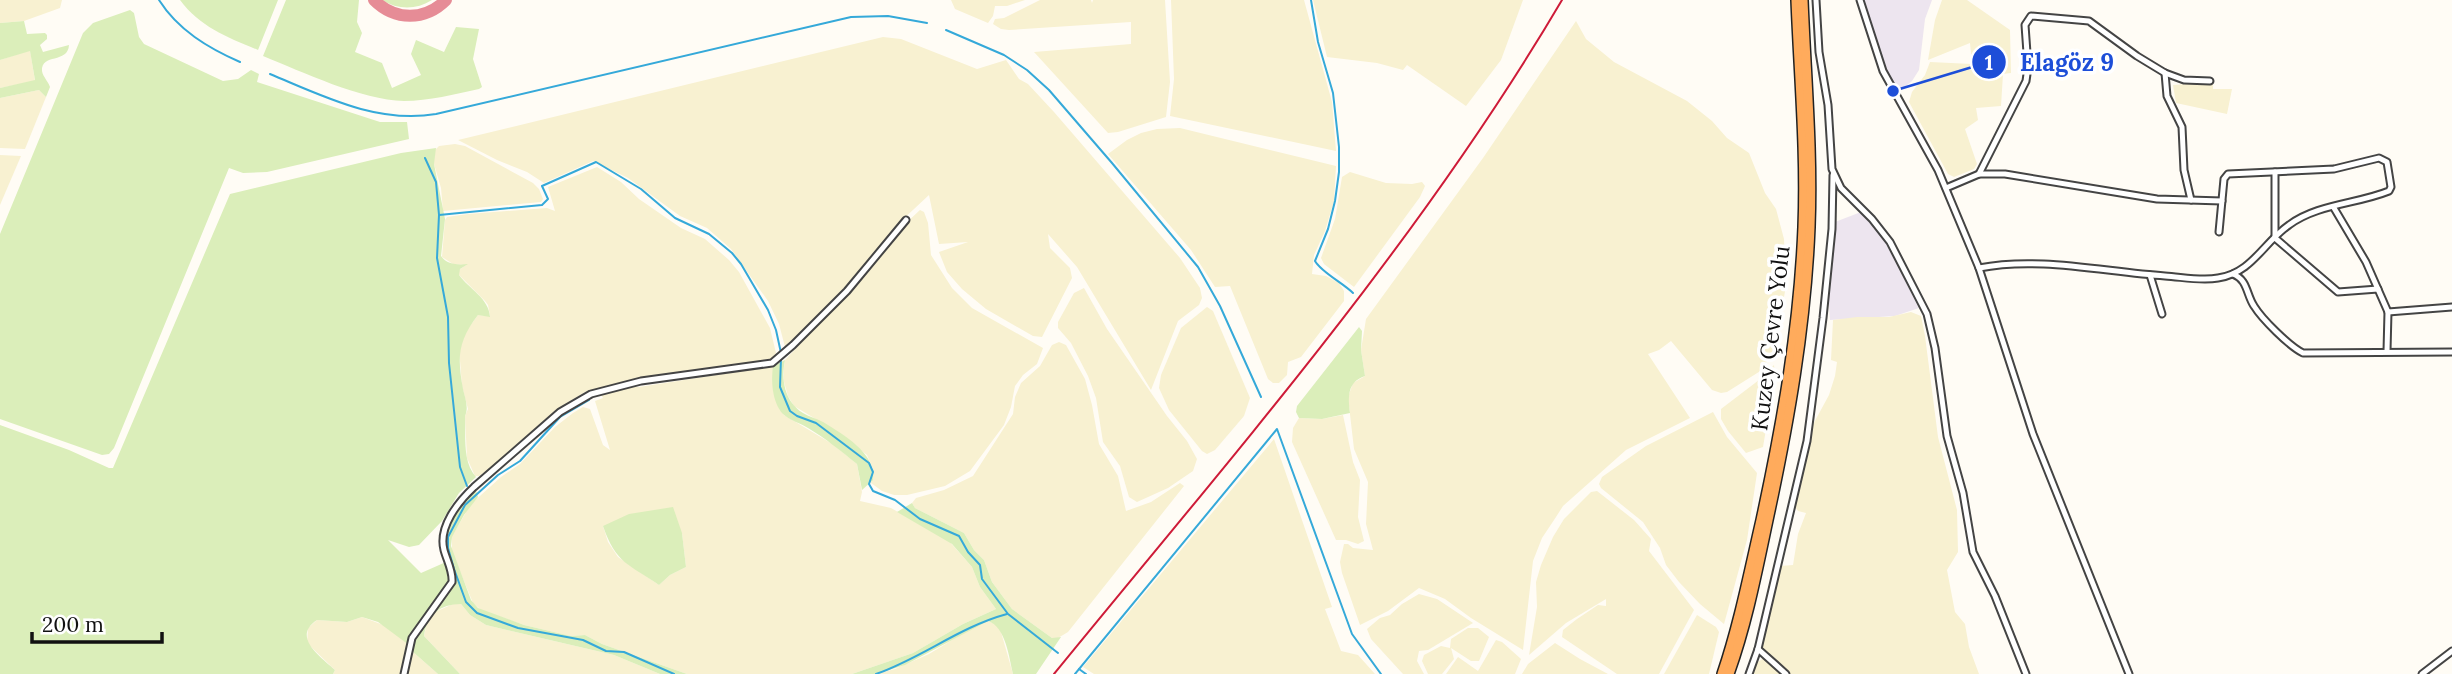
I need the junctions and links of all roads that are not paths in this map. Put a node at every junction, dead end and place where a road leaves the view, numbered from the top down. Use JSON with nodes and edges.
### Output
{"nodes":[{"id":1,"x":1796,"y":0,"type":"edge"},
{"id":2,"x":1803,"y":0,"type":"edge"},
{"id":3,"x":1816,"y":0,"type":"edge"},
{"id":4,"x":1860,"y":0,"type":"edge"},
{"id":5,"x":2165,"y":73,"type":"junction"},
{"id":6,"x":2210,"y":81,"type":"dead end"},
{"id":7,"x":2276,"y":172,"type":"junction"},
{"id":8,"x":1833,"y":174,"type":"junction"},
{"id":9,"x":1979,"y":174,"type":"junction"},
{"id":10,"x":1947,"y":188,"type":"junction"},
{"id":11,"x":2191,"y":200,"type":"junction"},
{"id":12,"x":2222,"y":201,"type":"junction"},
{"id":13,"x":2334,"y":208,"type":"junction"},
{"id":14,"x":906,"y":220,"type":"dead end"},
{"id":15,"x":2220,"y":232,"type":"dead end"},
{"id":16,"x":2274,"y":238,"type":"junction"},
{"id":17,"x":1979,"y":268,"type":"junction"},
{"id":18,"x":2233,"y":274,"type":"junction"},
{"id":19,"x":2150,"y":275,"type":"junction"},
{"id":20,"x":2378,"y":289,"type":"junction"},
{"id":21,"x":2452,"y":307,"type":"edge"},
{"id":22,"x":2388,"y":312,"type":"junction"},
{"id":23,"x":2162,"y":314,"type":"dead end"},
{"id":24,"x":2387,"y":351,"type":"junction"},
{"id":25,"x":2452,"y":352,"type":"edge"},
{"id":26,"x":1758,"y":649,"type":"junction"},
{"id":27,"x":2452,"y":651,"type":"edge"},
{"id":28,"x":404,"y":674,"type":"edge"},
{"id":29,"x":1721,"y":674,"type":"edge"},
{"id":30,"x":1729,"y":674,"type":"edge"},
{"id":31,"x":1749,"y":674,"type":"edge"},
{"id":32,"x":1786,"y":674,"type":"edge"},
{"id":33,"x":2026,"y":674,"type":"edge"},
{"id":34,"x":2129,"y":674,"type":"edge"},
{"id":35,"x":2422,"y":674,"type":"edge"}],
"edges":[{"from":1,"to":29,"type":"highway","name":"Kuzey Çevre Yolu"},
{"from":2,"to":30,"type":"highway","name":"Kuzey Çevre Yolu"},
{"from":3,"to":8,"type":"street"},
{"from":4,"to":10,"type":"street"},
{"from":5,"to":6,"type":"street"},
{"from":5,"to":9,"type":"street"},
{"from":5,"to":11,"type":"street"},
{"from":7,"to":12,"type":"street"},
{"from":7,"to":13,"type":"street"},
{"from":7,"to":16,"type":"street"},
{"from":8,"to":26,"type":"street"},
{"from":8,"to":33,"type":"street"},
{"from":9,"to":10,"type":"street"},
{"from":9,"to":11,"type":"street"},
{"from":10,"to":17,"type":"street"},
{"from":11,"to":12,"type":"street"},
{"from":12,"to":15,"type":"street"},
{"from":13,"to":16,"type":"street"},
{"from":13,"to":20,"type":"street"},
{"from":14,"to":28,"type":"street"},
{"from":16,"to":18,"type":"street"},
{"from":16,"to":20,"type":"street"},
{"from":17,"to":19,"type":"street"},
{"from":17,"to":34,"type":"street"},
{"from":18,"to":19,"type":"street"},
{"from":18,"to":24,"type":"street"},
{"from":19,"to":23,"type":"street"},
{"from":20,"to":22,"type":"street"},
{"from":21,"to":22,"type":"street"},
{"from":22,"to":24,"type":"street"},
{"from":24,"to":25,"type":"street"},
{"from":26,"to":31,"type":"street"},
{"from":26,"to":32,"type":"street"},
{"from":27,"to":35,"type":"street"}]}
